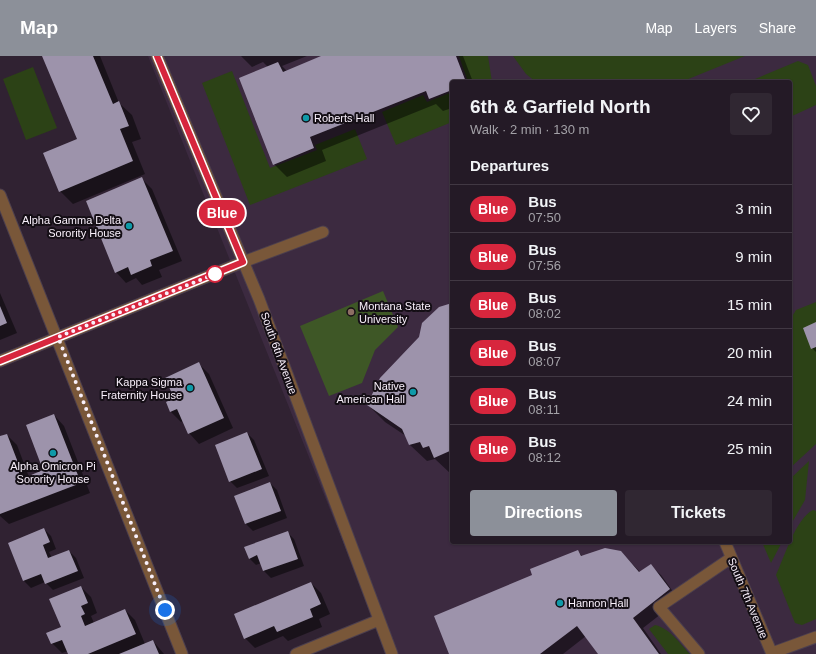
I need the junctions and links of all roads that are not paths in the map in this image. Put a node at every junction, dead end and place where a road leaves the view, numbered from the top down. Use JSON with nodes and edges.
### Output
{"nodes":[{"id":1,"x":157,"y":56,"type":"edge"},
{"id":2,"x":0,"y":195,"type":"edge"},
{"id":3,"x":323,"y":232,"type":"dead end"},
{"id":4,"x":243,"y":262,"type":"junction"},
{"id":5,"x":58,"y":337,"type":"junction"},
{"id":6,"x":0,"y":360,"type":"edge"},
{"id":7,"x":726,"y":544,"type":"edge"},
{"id":8,"x":731,"y":558,"type":"junction"},
{"id":9,"x":379,"y":620,"type":"junction"},
{"id":10,"x":816,"y":637,"type":"edge"},
{"id":11,"x":182,"y":654,"type":"edge"},
{"id":12,"x":296,"y":654,"type":"edge"},
{"id":13,"x":392,"y":654,"type":"edge"},
{"id":14,"x":699,"y":654,"type":"edge"},
{"id":15,"x":772,"y":654,"type":"edge"}],
"edges":[{"from":1,"to":4,"type":"street","name":"South 6th Avenue"},
{"from":2,"to":5,"type":"street"},
{"from":3,"to":4,"type":"street"},
{"from":4,"to":5,"type":"street"},
{"from":4,"to":9,"type":"street","name":"South 6th Avenue"},
{"from":5,"to":6,"type":"street"},
{"from":5,"to":11,"type":"street"},
{"from":7,"to":8,"type":"street","name":"South 7th Avenue"},
{"from":8,"to":14,"type":"street"},
{"from":8,"to":15,"type":"street","name":"South 7th Avenue"},
{"from":9,"to":12,"type":"street"},
{"from":9,"to":13,"type":"street","name":"South 6th Avenue"},
{"from":10,"to":15,"type":"street"}]}
